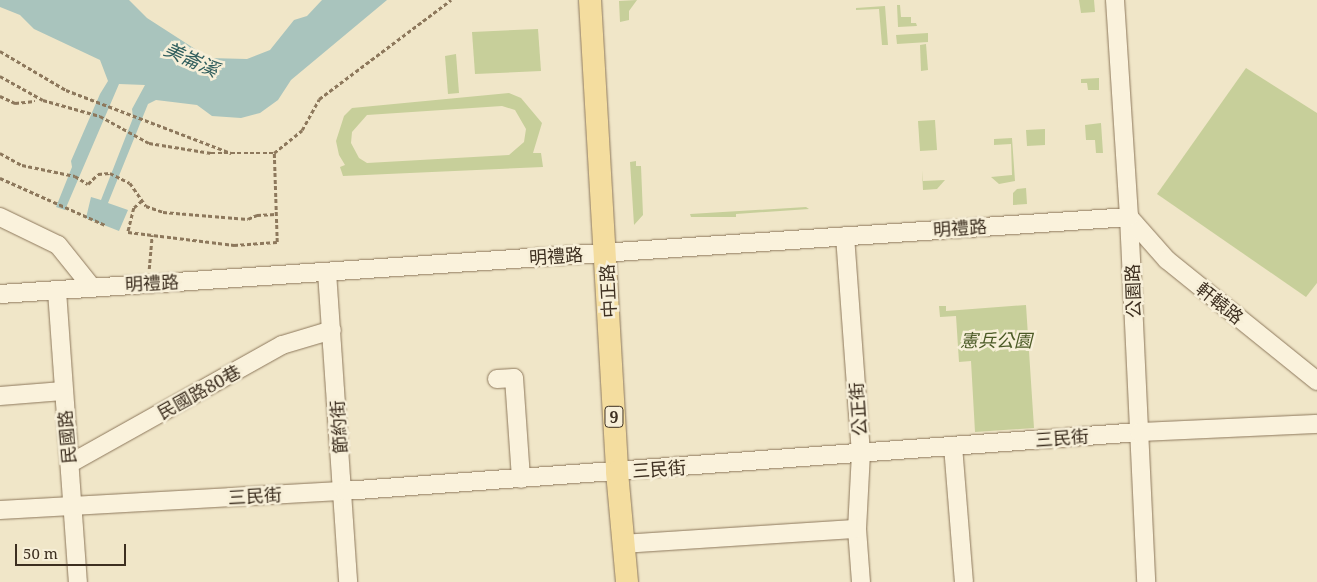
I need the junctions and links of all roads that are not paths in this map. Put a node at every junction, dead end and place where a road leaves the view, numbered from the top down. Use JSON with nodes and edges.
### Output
{"nodes":[{"id":1,"x":590,"y":0,"type":"edge"},
{"id":2,"x":1115,"y":0,"type":"edge"},
{"id":3,"x":0,"y":217,"type":"edge"},
{"id":4,"x":1129,"y":217,"type":"junction"},
{"id":5,"x":845,"y":236,"type":"junction"},
{"id":6,"x":606,"y":253,"type":"junction"},
{"id":7,"x":327,"y":272,"type":"junction"},
{"id":8,"x":91,"y":286,"type":"junction"},
{"id":9,"x":50,"y":291,"type":"junction"},
{"id":10,"x":3,"y":294,"type":"edge"},
{"id":11,"x":332,"y":330,"type":"junction"},
{"id":12,"x":497,"y":379,"type":"dead end"},
{"id":13,"x":1317,"y":381,"type":"edge"},
{"id":14,"x":63,"y":391,"type":"junction"},
{"id":15,"x":0,"y":396,"type":"edge"},
{"id":16,"x":1317,"y":424,"type":"edge"},
{"id":17,"x":1139,"y":432,"type":"junction"},
{"id":18,"x":953,"y":446,"type":"junction"},
{"id":19,"x":861,"y":453,"type":"junction"},
{"id":20,"x":71,"y":463,"type":"junction"},
{"id":21,"x":617,"y":472,"type":"junction"},
{"id":22,"x":521,"y":479,"type":"junction"},
{"id":23,"x":344,"y":491,"type":"junction"},
{"id":24,"x":71,"y":505,"type":"junction"},
{"id":25,"x":0,"y":510,"type":"edge"},
{"id":26,"x":858,"y":529,"type":"junction"},
{"id":27,"x":623,"y":544,"type":"junction"},
{"id":28,"x":78,"y":582,"type":"edge"},
{"id":29,"x":348,"y":582,"type":"edge"},
{"id":30,"x":627,"y":582,"type":"edge"},
{"id":31,"x":861,"y":582,"type":"edge"},
{"id":32,"x":964,"y":582,"type":"edge"},
{"id":33,"x":1146,"y":582,"type":"edge"}],
"edges":[{"from":1,"to":6,"type":"main road","name":"中正路","number":"9"},
{"from":2,"to":4,"type":"street","name":"公園路"},
{"from":3,"to":8,"type":"street"},
{"from":4,"to":5,"type":"street","name":"明禮路"},
{"from":4,"to":13,"type":"street","name":"軒轅路"},
{"from":4,"to":17,"type":"street","name":"公園路"},
{"from":5,"to":6,"type":"street","name":"明禮路"},
{"from":5,"to":19,"type":"street","name":"公正街"},
{"from":6,"to":7,"type":"street","name":"明禮路"},
{"from":6,"to":21,"type":"main road","name":"中正路","number":"9"},
{"from":7,"to":8,"type":"street","name":"明禮路"},
{"from":7,"to":11,"type":"street","name":"節約街"},
{"from":8,"to":9,"type":"street","name":"明禮路"},
{"from":9,"to":10,"type":"street","name":"明禮路"},
{"from":9,"to":14,"type":"street","name":"民國路"},
{"from":11,"to":20,"type":"street","name":"民國路80巷"},
{"from":11,"to":23,"type":"street","name":"節約街"},
{"from":12,"to":22,"type":"street"},
{"from":14,"to":15,"type":"street"},
{"from":14,"to":20,"type":"street","name":"民國路"},
{"from":16,"to":17,"type":"street","name":"三民街"},
{"from":17,"to":18,"type":"street","name":"三民街"},
{"from":17,"to":33,"type":"street","name":"公園路"},
{"from":18,"to":19,"type":"street","name":"三民街"},
{"from":18,"to":32,"type":"street"},
{"from":19,"to":21,"type":"street","name":"三民街"},
{"from":19,"to":26,"type":"street","name":"公正街"},
{"from":20,"to":24,"type":"street","name":"民國路"},
{"from":21,"to":22,"type":"street","name":"三民街"},
{"from":21,"to":27,"type":"main road","name":"中正路","number":"9"},
{"from":22,"to":23,"type":"street","name":"三民街"},
{"from":23,"to":24,"type":"street","name":"三民街"},
{"from":23,"to":29,"type":"street","name":"節約街"},
{"from":24,"to":25,"type":"street","name":"三民街"},
{"from":24,"to":28,"type":"street","name":"民國路"},
{"from":26,"to":27,"type":"street"},
{"from":26,"to":31,"type":"street","name":"公正街"},
{"from":27,"to":30,"type":"main road","name":"中正路","number":"9"}]}
